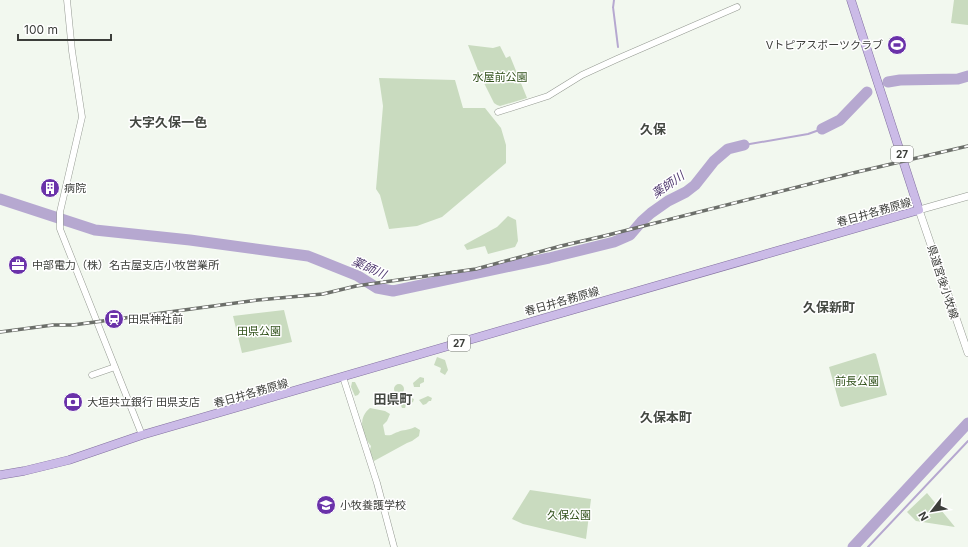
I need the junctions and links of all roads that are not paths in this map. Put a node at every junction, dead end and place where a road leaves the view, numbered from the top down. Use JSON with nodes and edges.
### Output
{"nodes":[{"id":1,"x":67,"y":0,"type":"edge"},
{"id":2,"x":851,"y":0,"type":"edge"},
{"id":3,"x":737,"y":7,"type":"dead end"},
{"id":4,"x":498,"y":112,"type":"dead end"},
{"id":5,"x":968,"y":196,"type":"edge"},
{"id":6,"x":919,"y":210,"type":"junction"},
{"id":7,"x":968,"y":353,"type":"edge"},
{"id":8,"x":115,"y":367,"type":"junction"},
{"id":9,"x":92,"y":376,"type":"dead end"},
{"id":10,"x":343,"y":377,"type":"junction"},
{"id":11,"x":142,"y":435,"type":"junction"},
{"id":12,"x":0,"y":476,"type":"edge"},
{"id":13,"x":394,"y":547,"type":"edge"}],
"edges":[{"from":1,"to":8,"type":"street"},
{"from":2,"to":6,"type":"main road","name":"春日井各務原線","number":"27"},
{"from":3,"to":4,"type":"street"},
{"from":5,"to":6,"type":"main road"},
{"from":6,"to":7,"type":"main road","name":"県道宮後小牧線"},
{"from":6,"to":10,"type":"main road","name":"春日井各務原線","number":"27"},
{"from":8,"to":9,"type":"street"},
{"from":8,"to":11,"type":"street"},
{"from":10,"to":11,"type":"main road","name":"春日井各務原線","number":"27"},
{"from":10,"to":13,"type":"street"},
{"from":11,"to":12,"type":"main road","name":"春日井各務原線","number":"27"}]}
